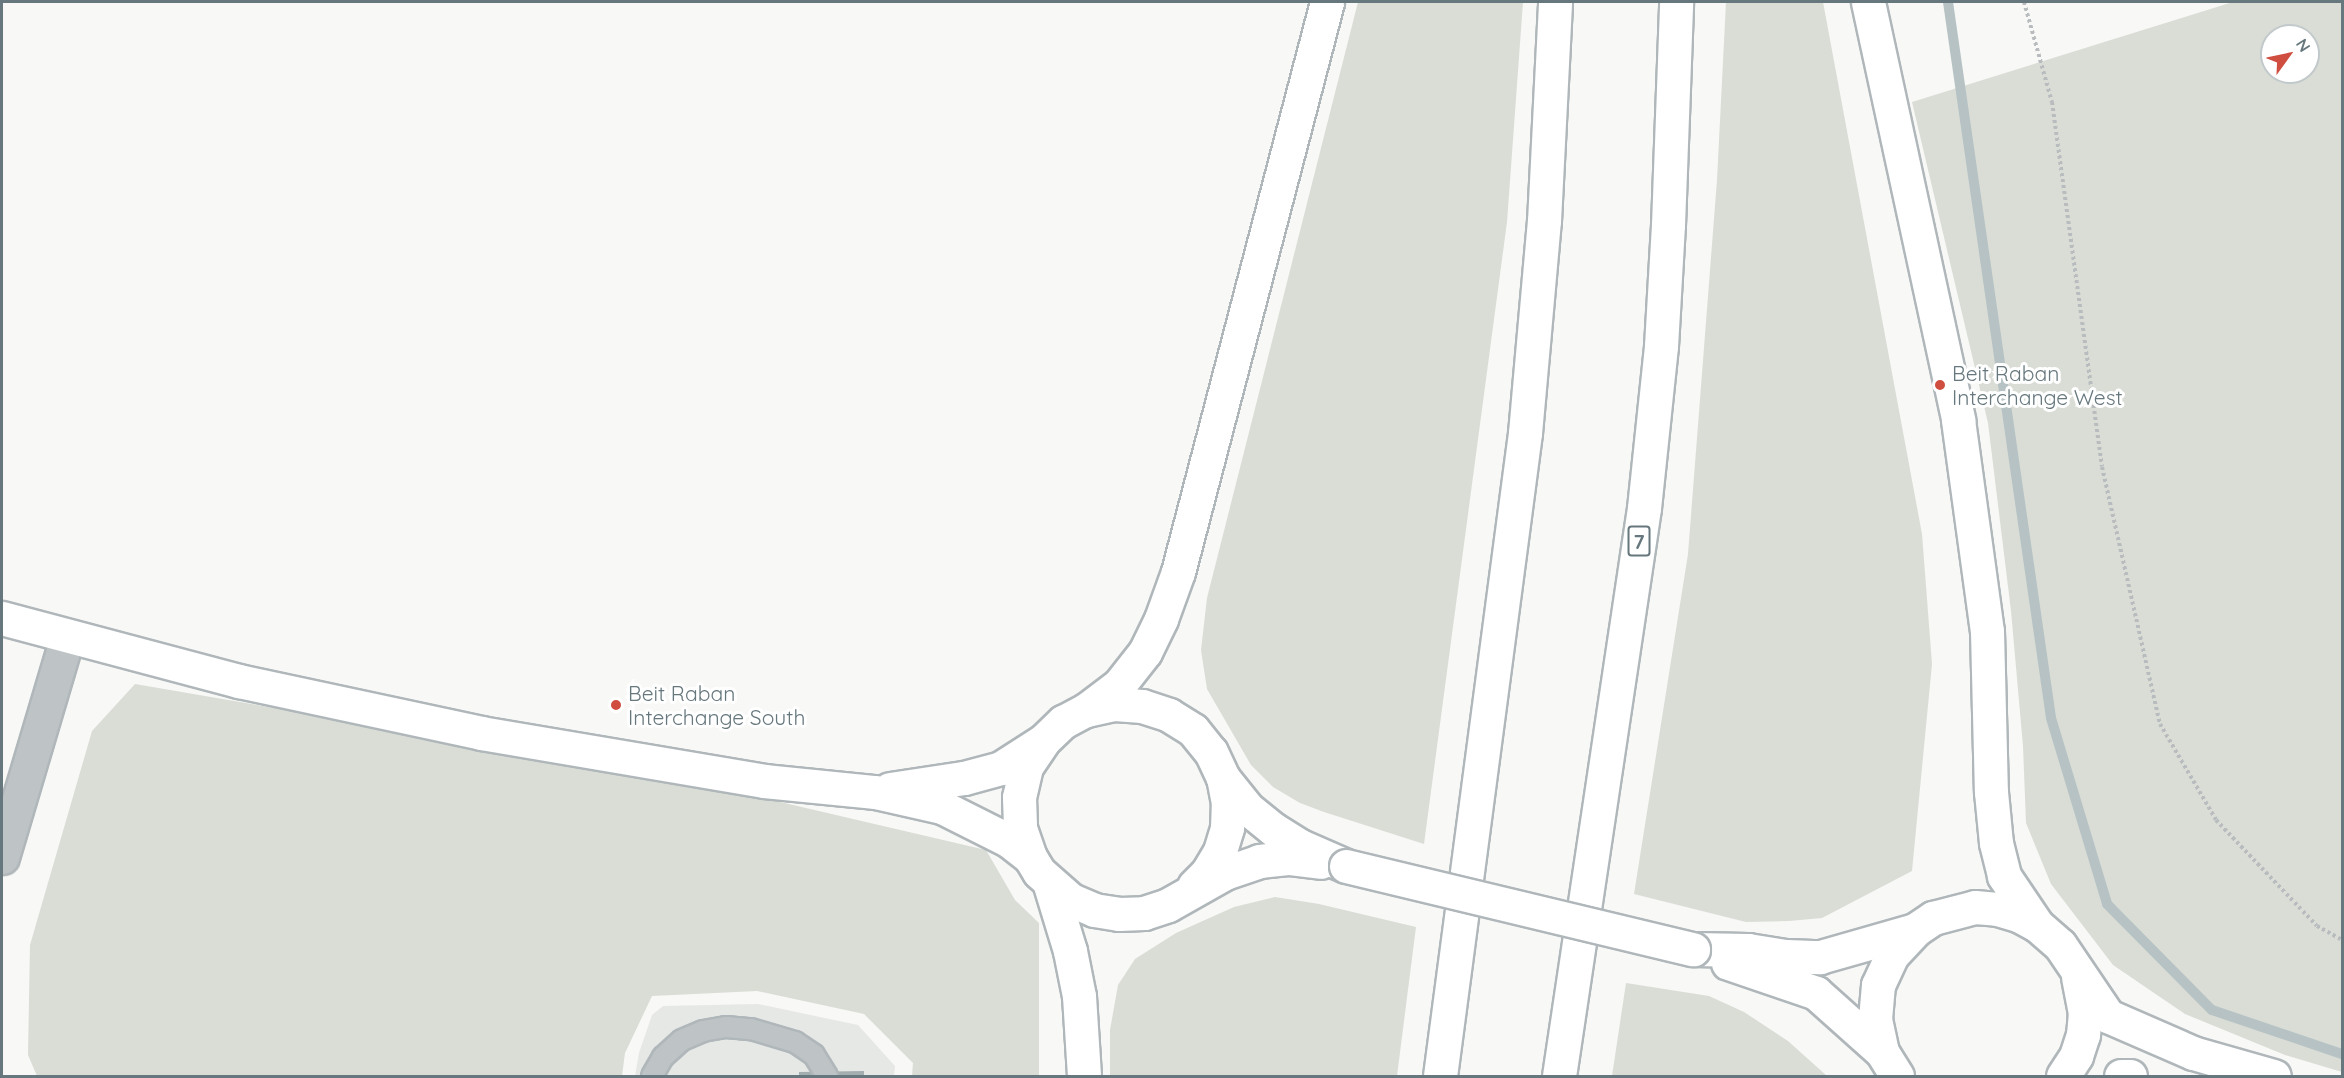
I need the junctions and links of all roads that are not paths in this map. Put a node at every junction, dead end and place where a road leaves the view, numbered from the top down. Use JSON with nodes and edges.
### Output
{"nodes":[{"id":1,"x":1327,"y":2,"type":"edge"},
{"id":2,"x":1555,"y":2,"type":"edge"},
{"id":3,"x":1676,"y":2,"type":"edge"},
{"id":4,"x":1868,"y":2,"type":"edge"},
{"id":5,"x":2,"y":618,"type":"edge"},
{"id":6,"x":67,"y":636,"type":"junction"},
{"id":7,"x":1086,"y":710,"type":"junction"},
{"id":8,"x":1043,"y":741,"type":"junction"},
{"id":9,"x":1223,"y":778,"type":"junction"},
{"id":10,"x":875,"y":792,"type":"junction"},
{"id":11,"x":2,"y":857,"type":"edge"},
{"id":12,"x":1030,"y":857,"type":"junction"},
{"id":13,"x":1346,"y":866,"type":"junction"},
{"id":14,"x":1050,"y":885,"type":"junction"},
{"id":15,"x":1189,"y":891,"type":"junction"},
{"id":16,"x":2037,"y":925,"type":"junction"},
{"id":17,"x":1915,"y":930,"type":"junction"},
{"id":18,"x":1693,"y":949,"type":"junction"},
{"id":19,"x":2076,"y":970,"type":"junction"},
{"id":20,"x":1890,"y":1064,"type":"edge"},
{"id":21,"x":652,"y":1077,"type":"edge"},
{"id":22,"x":827,"y":1077,"type":"edge"},
{"id":23,"x":1084,"y":1077,"type":"edge"},
{"id":24,"x":1440,"y":1077,"type":"edge"},
{"id":25,"x":1559,"y":1077,"type":"edge"},
{"id":26,"x":2063,"y":1077,"type":"edge"},
{"id":27,"x":2121,"y":1077,"type":"edge"},
{"id":28,"x":2130,"y":1077,"type":"edge"},
{"id":29,"x":2274,"y":1077,"type":"edge"}],
"edges":[{"from":1,"to":7,"type":"main road"},
{"from":2,"to":24,"type":"main road"},
{"from":3,"to":25,"type":"main road","number":"7"},
{"from":4,"to":16,"type":"main road"},
{"from":5,"to":6,"type":"main road"},
{"from":6,"to":10,"type":"main road"},
{"from":6,"to":11,"type":"street"},
{"from":7,"to":8,"type":"main road"},
{"from":7,"to":9,"type":"main road"},
{"from":8,"to":10,"type":"main road"},
{"from":8,"to":12,"type":"main road"},
{"from":9,"to":13,"type":"main road"},
{"from":9,"to":15,"type":"main road"},
{"from":10,"to":12,"type":"main road"},
{"from":12,"to":14,"type":"main road"},
{"from":13,"to":15,"type":"main road"},
{"from":13,"to":18,"type":"main road","bridge":true},
{"from":14,"to":15,"type":"main road"},
{"from":14,"to":23,"type":"main road"},
{"from":16,"to":17,"type":"main road"},
{"from":16,"to":19,"type":"main road"},
{"from":17,"to":18,"type":"main road"},
{"from":17,"to":20,"type":"main road"},
{"from":18,"to":20,"type":"main road"},
{"from":19,"to":26,"type":"main road"},
{"from":19,"to":29,"type":"main road"},
{"from":21,"to":22,"type":"lane"},
{"from":27,"to":28,"type":"main road"}]}
